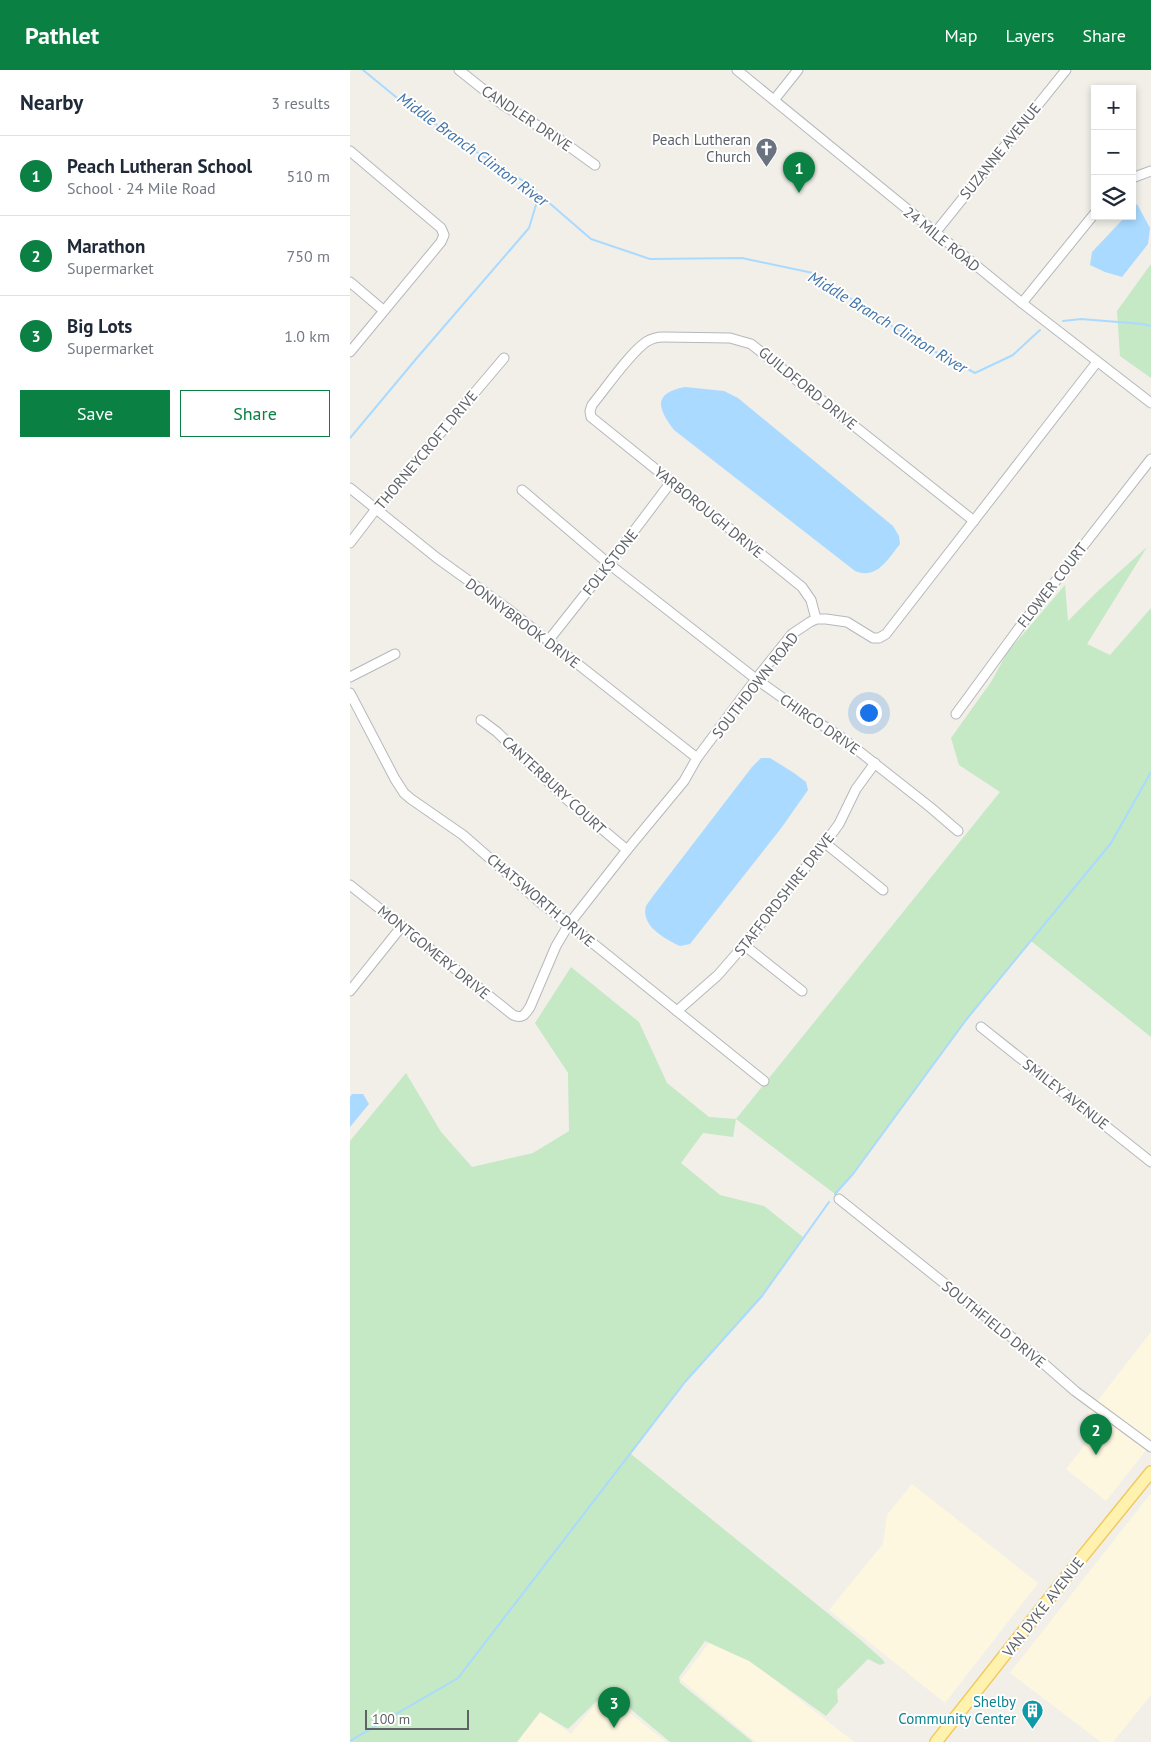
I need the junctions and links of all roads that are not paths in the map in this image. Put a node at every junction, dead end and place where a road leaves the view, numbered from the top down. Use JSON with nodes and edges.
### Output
{"nodes":[{"id":1,"x":459,"y":70,"type":"edge"},
{"id":2,"x":737,"y":70,"type":"edge"},
{"id":3,"x":798,"y":70,"type":"edge"},
{"id":4,"x":1066,"y":70,"type":"edge"},
{"id":5,"x":774,"y":100,"type":"junction"},
{"id":6,"x":350,"y":151,"type":"edge"},
{"id":7,"x":595,"y":165,"type":"dead end"},
{"id":8,"x":1151,"y":171,"type":"edge"},
{"id":9,"x":1136,"y":177,"type":"edge"},
{"id":10,"x":1091,"y":218,"type":"edge"},
{"id":11,"x":935,"y":233,"type":"junction"},
{"id":12,"x":350,"y":282,"type":"edge"},
{"id":13,"x":1022,"y":303,"type":"junction"},
{"id":14,"x":383,"y":310,"type":"junction"},
{"id":15,"x":350,"y":352,"type":"edge"},
{"id":16,"x":504,"y":358,"type":"dead end"},
{"id":17,"x":1097,"y":362,"type":"junction"},
{"id":18,"x":1151,"y":403,"type":"edge"},
{"id":19,"x":590,"y":414,"type":"joint"},
{"id":20,"x":1151,"y":459,"type":"edge"},
{"id":21,"x":671,"y":482,"type":"junction"},
{"id":22,"x":350,"y":488,"type":"edge"},
{"id":23,"x":522,"y":490,"type":"dead end"},
{"id":24,"x":376,"y":509,"type":"junction"},
{"id":25,"x":974,"y":521,"type":"junction"},
{"id":26,"x":350,"y":543,"type":"edge"},
{"id":27,"x":609,"y":564,"type":"junction"},
{"id":28,"x":816,"y":619,"type":"junction"},
{"id":29,"x":548,"y":641,"type":"junction"},
{"id":30,"x":395,"y":654,"type":"dead end"},
{"id":31,"x":350,"y":677,"type":"edge"},
{"id":32,"x":756,"y":679,"type":"junction"},
{"id":33,"x":350,"y":693,"type":"edge"},
{"id":34,"x":956,"y":714,"type":"dead end"},
{"id":35,"x":481,"y":720,"type":"dead end"},
{"id":36,"x":698,"y":758,"type":"junction"},
{"id":37,"x":875,"y":763,"type":"junction"},
{"id":38,"x":958,"y":831,"type":"dead end"},
{"id":39,"x":825,"y":844,"type":"junction"},
{"id":40,"x":627,"y":850,"type":"junction"},
{"id":41,"x":350,"y":885,"type":"edge"},
{"id":42,"x":883,"y":890,"type":"dead end"},
{"id":43,"x":569,"y":924,"type":"junction"},
{"id":44,"x":402,"y":926,"type":"junction"},
{"id":45,"x":744,"y":945,"type":"junction"},
{"id":46,"x":350,"y":991,"type":"edge"},
{"id":47,"x":802,"y":991,"type":"dead end"},
{"id":48,"x":677,"y":1012,"type":"junction"},
{"id":49,"x":520,"y":1017,"type":"joint"},
{"id":50,"x":981,"y":1027,"type":"dead end"},
{"id":51,"x":764,"y":1082,"type":"dead end"},
{"id":52,"x":1151,"y":1162,"type":"edge"},
{"id":53,"x":839,"y":1199,"type":"dead end"},
{"id":54,"x":1151,"y":1447,"type":"edge"},
{"id":55,"x":1151,"y":1472,"type":"edge"},
{"id":56,"x":936,"y":1742,"type":"edge"}],
"edges":[{"from":1,"to":7,"type":"street","name":"CANDLER DRIVE"},
{"from":2,"to":5,"type":"street","name":"24 MILE ROAD"},
{"from":3,"to":5,"type":"street"},
{"from":4,"to":11,"type":"street","name":"SUZANNE AVENUE"},
{"from":5,"to":11,"type":"street","name":"24 MILE ROAD"},
{"from":6,"to":14,"type":"street"},
{"from":8,"to":9,"type":"street"},
{"from":10,"to":13,"type":"street"},
{"from":11,"to":13,"type":"street","name":"24 MILE ROAD"},
{"from":12,"to":14,"type":"street"},
{"from":13,"to":17,"type":"street","name":"24 MILE ROAD"},
{"from":14,"to":15,"type":"street"},
{"from":16,"to":24,"type":"street","name":"THORNEYCROFT DRIVE"},
{"from":17,"to":18,"type":"street","name":"24 MILE ROAD"},
{"from":17,"to":25,"type":"street"},
{"from":19,"to":21,"type":"street","name":"YARBOROUGH DRIVE"},
{"from":19,"to":25,"type":"street","name":"GUILDFORD DRIVE"},
{"from":20,"to":34,"type":"street","name":"FLOWER COURT"},
{"from":21,"to":27,"type":"street","name":"FOLKSTONE"},
{"from":21,"to":28,"type":"street","name":"YARBOROUGH DRIVE"},
{"from":22,"to":24,"type":"street","name":"DONNYBROOK DRIVE"},
{"from":23,"to":27,"type":"street","name":"CHIRCO DRIVE"},
{"from":24,"to":26,"type":"street","name":"THORNEYCROFT DRIVE"},
{"from":24,"to":29,"type":"street","name":"DONNYBROOK DRIVE"},
{"from":25,"to":28,"type":"street"},
{"from":27,"to":29,"type":"street","name":"FOLKSTONE"},
{"from":27,"to":32,"type":"street","name":"CHIRCO DRIVE"},
{"from":28,"to":32,"type":"street","name":"SOUTHDOWN ROAD"},
{"from":29,"to":36,"type":"street","name":"DONNYBROOK DRIVE"},
{"from":30,"to":31,"type":"street"},
{"from":32,"to":36,"type":"street","name":"SOUTHDOWN ROAD"},
{"from":32,"to":37,"type":"street","name":"CHIRCO DRIVE"},
{"from":33,"to":43,"type":"street","name":"CHATSWORTH DRIVE"},
{"from":35,"to":40,"type":"street","name":"CANTERBURY COURT"},
{"from":36,"to":40,"type":"street","name":"SOUTHDOWN ROAD"},
{"from":37,"to":38,"type":"street","name":"CHIRCO DRIVE"},
{"from":37,"to":39,"type":"street","name":"STAFFORDSHIRE DRIVE"},
{"from":39,"to":42,"type":"street"},
{"from":39,"to":45,"type":"street","name":"STAFFORDSHIRE DRIVE"},
{"from":40,"to":43,"type":"street","name":"SOUTHDOWN ROAD"},
{"from":41,"to":44,"type":"street","name":"MONTGOMERY DRIVE"},
{"from":43,"to":48,"type":"street","name":"CHATSWORTH DRIVE"},
{"from":43,"to":49,"type":"street","name":"SOUTHDOWN ROAD"},
{"from":44,"to":46,"type":"street"},
{"from":44,"to":49,"type":"street","name":"MONTGOMERY DRIVE"},
{"from":45,"to":47,"type":"street"},
{"from":45,"to":48,"type":"street","name":"STAFFORDSHIRE DRIVE"},
{"from":48,"to":51,"type":"street","name":"CHATSWORTH DRIVE"},
{"from":50,"to":52,"type":"street","name":"SMILEY AVENUE"},
{"from":53,"to":54,"type":"street","name":"SOUTHFIELD DRIVE"},
{"from":55,"to":56,"type":"main road","name":"VAN DYKE AVENUE"}]}
